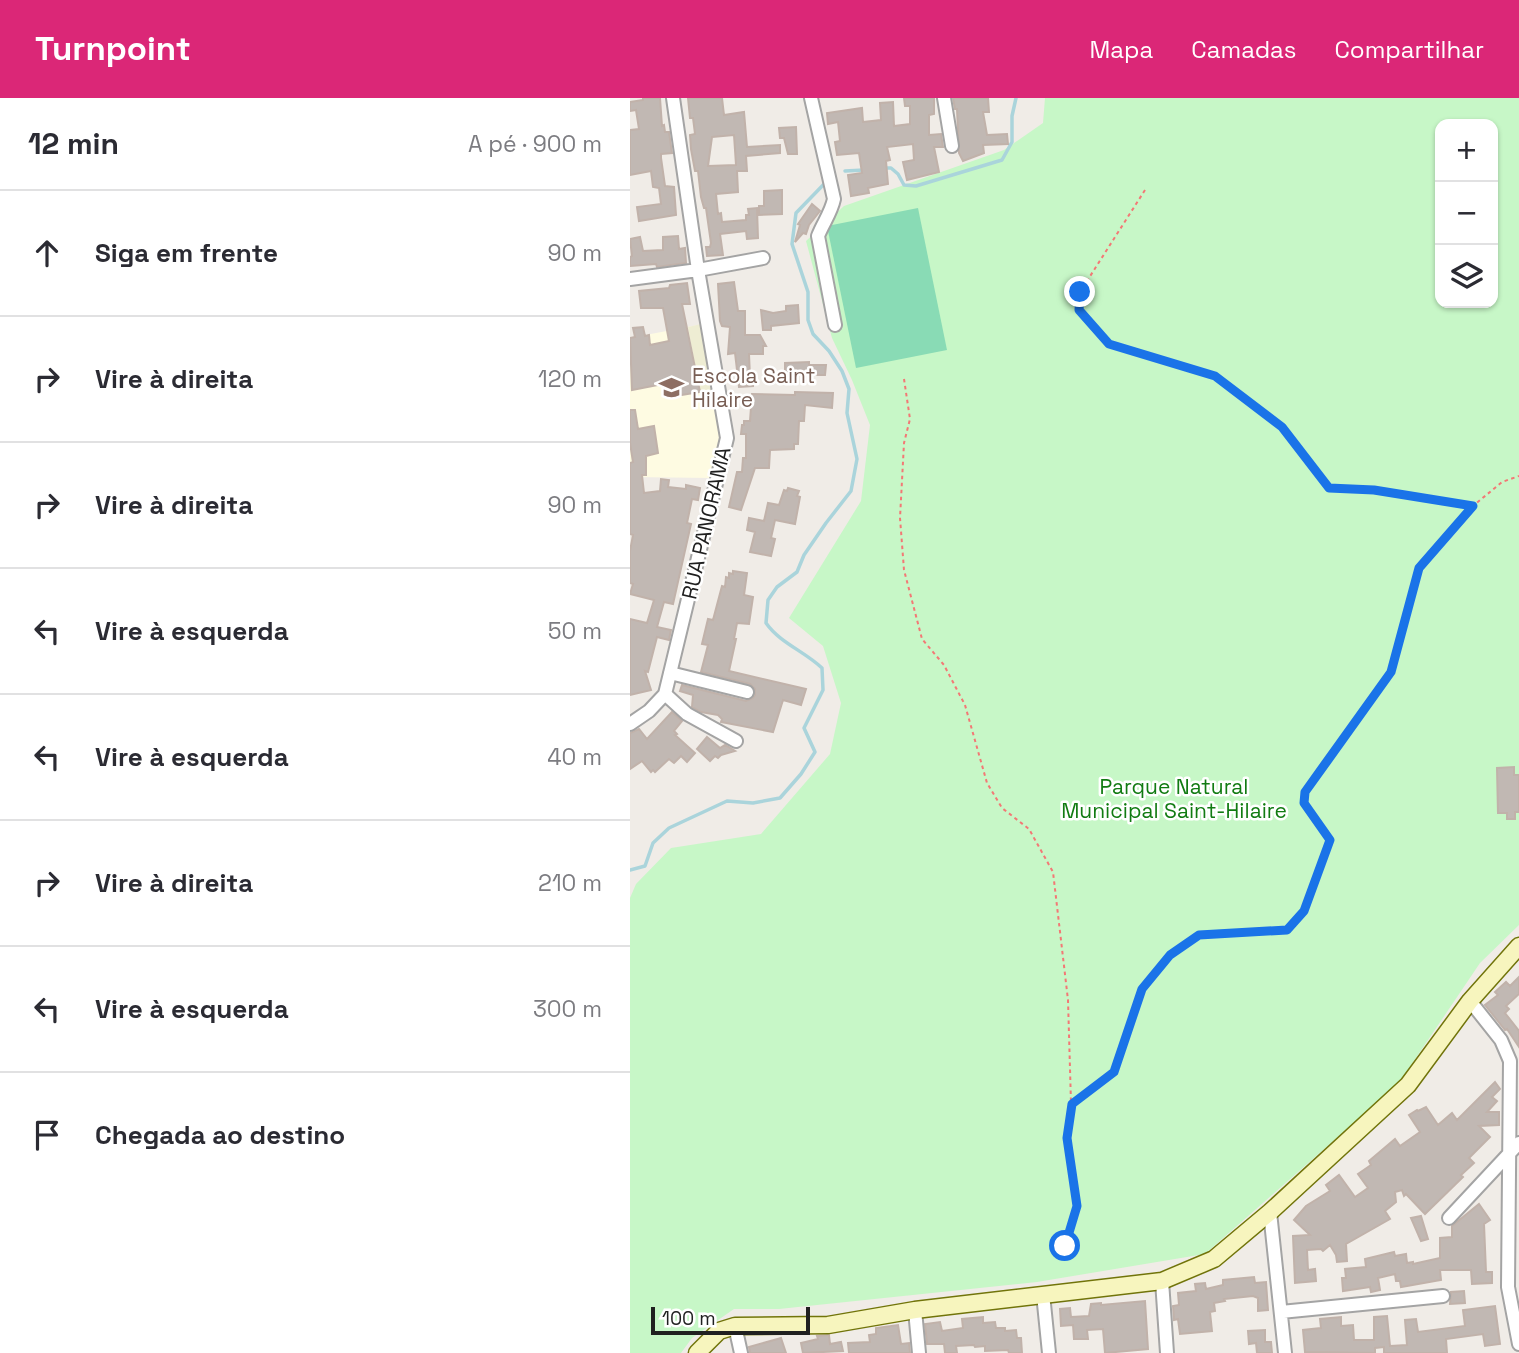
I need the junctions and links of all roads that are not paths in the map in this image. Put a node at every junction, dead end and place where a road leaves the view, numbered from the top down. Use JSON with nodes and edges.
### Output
{"nodes":[{"id":1,"x":673,"y":98,"type":"edge"},
{"id":2,"x":811,"y":98,"type":"edge"},
{"id":3,"x":944,"y":98,"type":"edge"},
{"id":4,"x":952,"y":146,"type":"dead end"},
{"id":5,"x":763,"y":258,"type":"dead end"},
{"id":6,"x":698,"y":270,"type":"junction"},
{"id":7,"x":630,"y":279,"type":"edge"},
{"id":8,"x":835,"y":325,"type":"dead end"},
{"id":9,"x":670,"y":673,"type":"junction"},
{"id":10,"x":747,"y":692,"type":"dead end"},
{"id":11,"x":665,"y":694,"type":"junction"},
{"id":12,"x":630,"y":724,"type":"edge"},
{"id":13,"x":736,"y":741,"type":"dead end"},
{"id":14,"x":1519,"y":946,"type":"edge"},
{"id":15,"x":1469,"y":1001,"type":"junction"},
{"id":16,"x":1519,"y":1143,"type":"edge"},
{"id":17,"x":1510,"y":1153,"type":"junction"},
{"id":18,"x":1270,"y":1212,"type":"junction"},
{"id":19,"x":1449,"y":1217,"type":"dead end"},
{"id":20,"x":1162,"y":1281,"type":"junction"},
{"id":21,"x":1043,"y":1294,"type":"junction"},
{"id":22,"x":1443,"y":1296,"type":"dead end"},
{"id":23,"x":915,"y":1311,"type":"junction"},
{"id":24,"x":1281,"y":1312,"type":"junction"},
{"id":25,"x":735,"y":1326,"type":"junction"},
{"id":26,"x":1519,"y":1344,"type":"edge"},
{"id":27,"x":697,"y":1353,"type":"edge"},
{"id":28,"x":741,"y":1353,"type":"edge"},
{"id":29,"x":919,"y":1353,"type":"edge"},
{"id":30,"x":1049,"y":1353,"type":"edge"},
{"id":31,"x":1167,"y":1353,"type":"edge"},
{"id":32,"x":1285,"y":1353,"type":"edge"}],
"edges":[{"from":1,"to":6,"type":"street","name":"RUA PANORAMA"},
{"from":2,"to":8,"type":"street"},
{"from":3,"to":4,"type":"street"},
{"from":5,"to":6,"type":"street"},
{"from":6,"to":7,"type":"street"},
{"from":6,"to":9,"type":"street","name":"RUA PANORAMA"},
{"from":9,"to":10,"type":"street"},
{"from":9,"to":11,"type":"street","name":"RUA PANORAMA"},
{"from":11,"to":12,"type":"street"},
{"from":11,"to":13,"type":"street"},
{"from":14,"to":15,"type":"main road"},
{"from":15,"to":17,"type":"street"},
{"from":15,"to":18,"type":"main road"},
{"from":16,"to":17,"type":"street"},
{"from":17,"to":19,"type":"street"},
{"from":17,"to":26,"type":"street"},
{"from":18,"to":20,"type":"main road"},
{"from":18,"to":24,"type":"street"},
{"from":20,"to":21,"type":"main road"},
{"from":20,"to":31,"type":"street"},
{"from":21,"to":23,"type":"main road"},
{"from":21,"to":30,"type":"street"},
{"from":22,"to":24,"type":"street"},
{"from":23,"to":25,"type":"main road"},
{"from":23,"to":29,"type":"street"},
{"from":24,"to":32,"type":"street"},
{"from":25,"to":27,"type":"main road"},
{"from":25,"to":28,"type":"street"}]}
